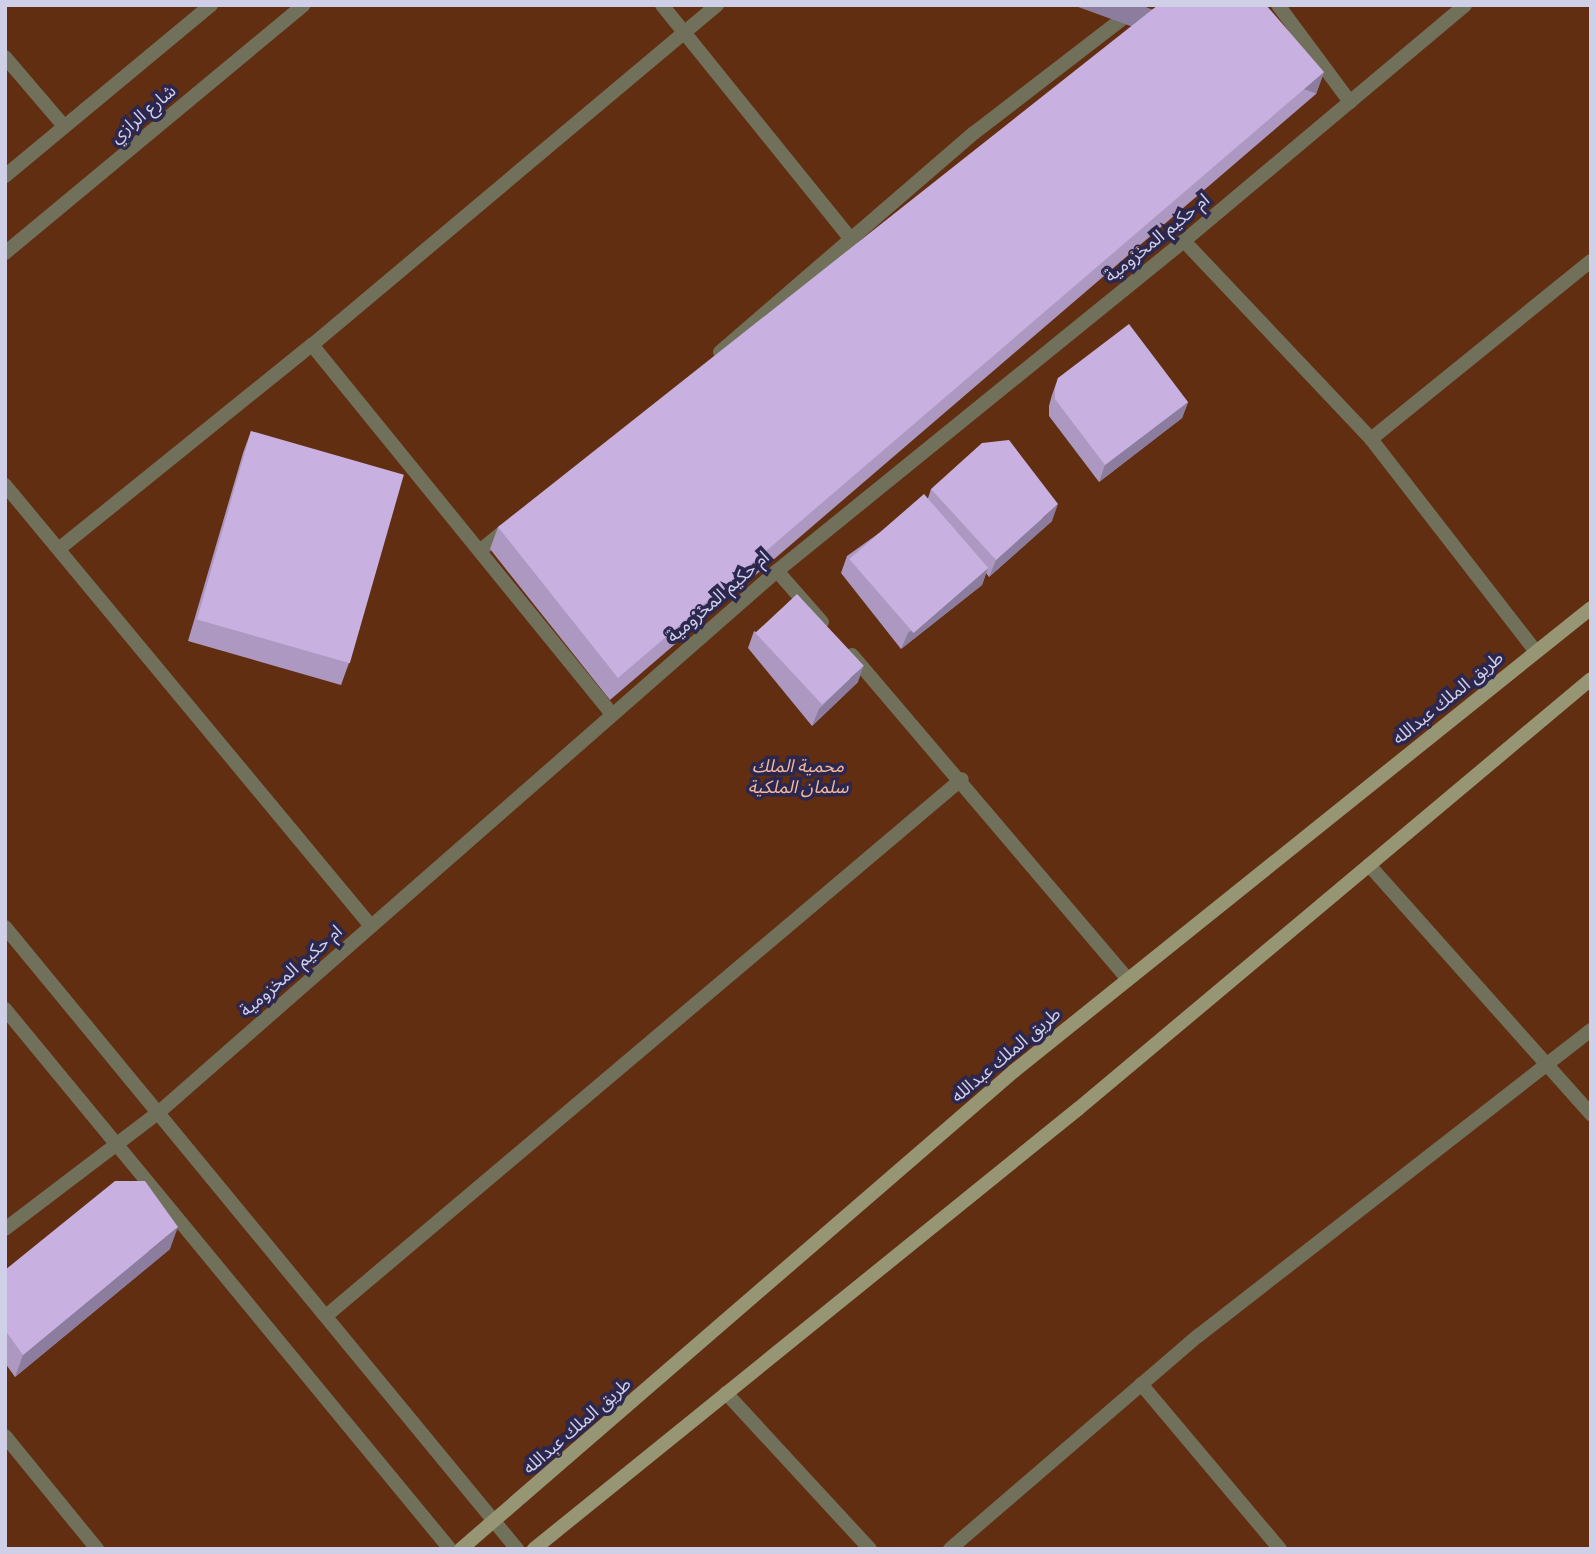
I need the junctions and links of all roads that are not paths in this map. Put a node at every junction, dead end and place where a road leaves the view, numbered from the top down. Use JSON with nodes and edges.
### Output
{"nodes":[{"id":1,"x":211,"y":5,"type":"edge"},
{"id":2,"x":304,"y":5,"type":"edge"},
{"id":3,"x":662,"y":5,"type":"edge"},
{"id":4,"x":717,"y":5,"type":"edge"},
{"id":5,"x":1140,"y":5,"type":"edge"},
{"id":6,"x":1278,"y":5,"type":"edge"},
{"id":7,"x":1465,"y":5,"type":"edge"},
{"id":8,"x":685,"y":33,"type":"junction"},
{"id":9,"x":5,"y":57,"type":"edge"},
{"id":10,"x":1350,"y":102,"type":"junction"},
{"id":11,"x":64,"y":126,"type":"junction"},
{"id":12,"x":5,"y":176,"type":"edge"},
{"id":13,"x":851,"y":239,"type":"junction"},
{"id":14,"x":1184,"y":242,"type":"junction"},
{"id":15,"x":5,"y":253,"type":"edge"},
{"id":16,"x":1591,"y":261,"type":"edge"},
{"id":17,"x":312,"y":345,"type":"junction"},
{"id":18,"x":707,"y":364,"type":"edge"},
{"id":19,"x":1371,"y":439,"type":"junction"},
{"id":20,"x":5,"y":485,"type":"edge"},
{"id":21,"x":525,"y":514,"type":"edge"},
{"id":22,"x":60,"y":548,"type":"junction"},
{"id":23,"x":482,"y":549,"type":"junction"},
{"id":24,"x":777,"y":571,"type":"junction"},
{"id":25,"x":1591,"y":608,"type":"edge"},
{"id":26,"x":1536,"y":652,"type":"junction"},
{"id":27,"x":1591,"y":679,"type":"edge"},
{"id":28,"x":612,"y":715,"type":"junction"},
{"id":29,"x":962,"y":779,"type":"junction"},
{"id":30,"x":1369,"y":865,"type":"junction"},
{"id":31,"x":5,"y":926,"type":"edge"},
{"id":32,"x":371,"y":926,"type":"junction"},
{"id":33,"x":1128,"y":979,"type":"junction"},
{"id":34,"x":5,"y":1009,"type":"edge"},
{"id":35,"x":1591,"y":1030,"type":"edge"},
{"id":36,"x":1548,"y":1064,"type":"junction"},
{"id":37,"x":158,"y":1112,"type":"junction"},
{"id":38,"x":1591,"y":1114,"type":"edge"},
{"id":39,"x":118,"y":1146,"type":"junction"},
{"id":40,"x":5,"y":1229,"type":"edge"},
{"id":41,"x":326,"y":1316,"type":"junction"},
{"id":42,"x":1142,"y":1384,"type":"junction"},
{"id":43,"x":726,"y":1393,"type":"junction"},
{"id":44,"x":5,"y":1436,"type":"edge"},
{"id":45,"x":495,"y":1522,"type":"junction"},
{"id":46,"x":97,"y":1549,"type":"edge"},
{"id":47,"x":450,"y":1549,"type":"edge"},
{"id":48,"x":461,"y":1549,"type":"edge"},
{"id":49,"x":517,"y":1549,"type":"edge"},
{"id":50,"x":534,"y":1549,"type":"edge"},
{"id":51,"x":870,"y":1549,"type":"edge"},
{"id":52,"x":950,"y":1549,"type":"edge"},
{"id":53,"x":1280,"y":1549,"type":"edge"}],
"edges":[{"from":1,"to":11,"type":"street"},
{"from":2,"to":15,"type":"street","name":"شارع الرازي"},
{"from":3,"to":8,"type":"street"},
{"from":4,"to":8,"type":"street"},
{"from":5,"to":13,"type":"street"},
{"from":6,"to":10,"type":"street"},
{"from":7,"to":10,"type":"street","name":"ام حكيم المخزومية"},
{"from":8,"to":13,"type":"street"},
{"from":8,"to":17,"type":"street"},
{"from":9,"to":11,"type":"street"},
{"from":10,"to":14,"type":"street","name":"ام حكيم المخزومية"},
{"from":11,"to":12,"type":"street"},
{"from":13,"to":18,"type":"street"},
{"from":14,"to":19,"type":"street"},
{"from":14,"to":24,"type":"street","name":"ام حكيم المخزومية"},
{"from":16,"to":19,"type":"street"},
{"from":17,"to":22,"type":"street"},
{"from":17,"to":23,"type":"street"},
{"from":19,"to":26,"type":"street"},
{"from":20,"to":22,"type":"street"},
{"from":21,"to":23,"type":"street"},
{"from":22,"to":32,"type":"street"},
{"from":23,"to":28,"type":"street"},
{"from":24,"to":28,"type":"street","name":"ام حكيم المخزومية"},
{"from":24,"to":29,"type":"street"},
{"from":25,"to":26,"type":"main road","name":"طريق الملك عبدالله"},
{"from":26,"to":33,"type":"main road","name":"طريق الملك عبدالله"},
{"from":27,"to":30,"type":"main road"},
{"from":28,"to":32,"type":"street","name":"ام حكيم المخزومية"},
{"from":29,"to":33,"type":"street"},
{"from":29,"to":41,"type":"street"},
{"from":30,"to":36,"type":"street"},
{"from":30,"to":43,"type":"main road"},
{"from":31,"to":37,"type":"street"},
{"from":32,"to":37,"type":"street","name":"ام حكيم المخزومية"},
{"from":33,"to":45,"type":"main road","name":"طريق الملك عبدالله"},
{"from":34,"to":39,"type":"street"},
{"from":35,"to":36,"type":"street"},
{"from":36,"to":38,"type":"street"},
{"from":36,"to":42,"type":"street"},
{"from":37,"to":39,"type":"street","name":"ام حكيم المخزومية"},
{"from":37,"to":41,"type":"street"},
{"from":39,"to":40,"type":"street","name":"ام حكيم المخزومية"},
{"from":39,"to":47,"type":"street"},
{"from":41,"to":45,"type":"street"},
{"from":42,"to":52,"type":"street"},
{"from":42,"to":53,"type":"street"},
{"from":43,"to":50,"type":"main road"},
{"from":43,"to":51,"type":"street"},
{"from":44,"to":46,"type":"street"},
{"from":45,"to":48,"type":"main road","name":"طريق الملك عبدالله"},
{"from":45,"to":49,"type":"street"}]}
